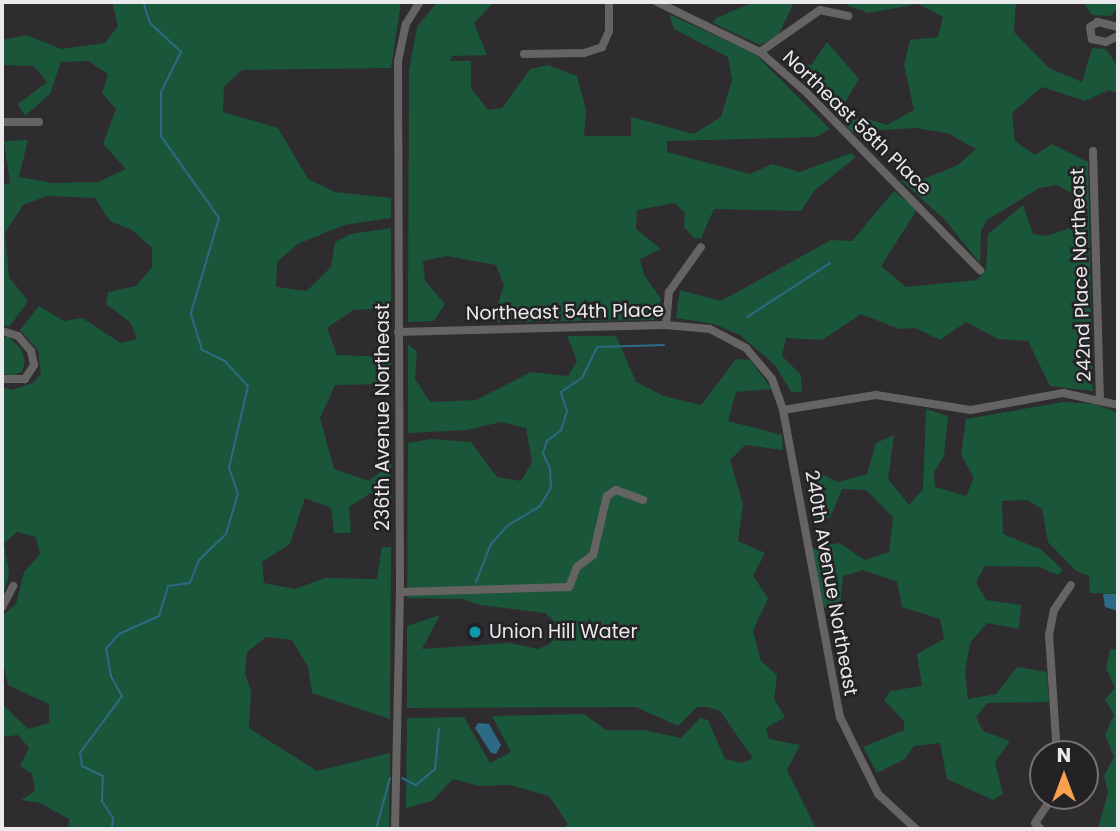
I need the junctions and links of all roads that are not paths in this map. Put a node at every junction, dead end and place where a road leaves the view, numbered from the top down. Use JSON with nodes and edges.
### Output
{"nodes":[{"id":1,"x":608,"y":2,"type":"edge"},
{"id":2,"x":657,"y":2,"type":"edge"},
{"id":3,"x":418,"y":5,"type":"edge"},
{"id":4,"x":848,"y":16,"type":"dead end"},
{"id":5,"x":1118,"y":27,"type":"edge"},
{"id":6,"x":1118,"y":36,"type":"edge"},
{"id":7,"x":760,"y":52,"type":"junction"},
{"id":8,"x":524,"y":54,"type":"dead end"},
{"id":9,"x":2,"y":122,"type":"edge"},
{"id":10,"x":39,"y":122,"type":"dead end"},
{"id":11,"x":1093,"y":151,"type":"dead end"},
{"id":12,"x":701,"y":247,"type":"dead end"},
{"id":13,"x":980,"y":270,"type":"dead end"},
{"id":14,"x":666,"y":325,"type":"junction"},
{"id":15,"x":2,"y":331,"type":"edge"},
{"id":16,"x":397,"y":332,"type":"junction"},
{"id":17,"x":731,"y":337,"type":"joint"},
{"id":18,"x":2,"y":380,"type":"edge"},
{"id":19,"x":1100,"y":398,"type":"junction"},
{"id":20,"x":1118,"y":405,"type":"edge"},
{"id":21,"x":783,"y":410,"type":"junction"},
{"id":22,"x":643,"y":500,"type":"dead end"},
{"id":23,"x":1071,"y":584,"type":"dead end"},
{"id":24,"x":13,"y":586,"type":"dead end"},
{"id":25,"x":400,"y":592,"type":"junction"},
{"id":26,"x":2,"y":607,"type":"edge"},
{"id":27,"x":1056,"y":740,"type":"edge"},
{"id":28,"x":1046,"y":810,"type":"edge"},
{"id":29,"x":1038,"y":826,"type":"edge"},
{"id":30,"x":395,"y":829,"type":"edge"},
{"id":31,"x":916,"y":829,"type":"edge"},
{"id":32,"x":1027,"y":829,"type":"edge"}],
"edges":[{"from":1,"to":8,"type":"street"},
{"from":2,"to":7,"type":"street","name":"Northeast 58th Place"},
{"from":3,"to":16,"type":"street","name":"236th Avenue Northeast"},
{"from":4,"to":7,"type":"street"},
{"from":5,"to":6,"type":"street"},
{"from":7,"to":13,"type":"street","name":"Northeast 58th Place"},
{"from":9,"to":10,"type":"street"},
{"from":11,"to":19,"type":"street","name":"242nd Place Northeast"},
{"from":12,"to":14,"type":"street"},
{"from":14,"to":16,"type":"street","name":"Northeast 54th Place"},
{"from":14,"to":17,"type":"street","name":"Northeast 54th Place"},
{"from":15,"to":18,"type":"street"},
{"from":16,"to":25,"type":"street","name":"236th Avenue Northeast"},
{"from":17,"to":21,"type":"street","name":"240th Avenue Northeast"},
{"from":19,"to":20,"type":"street"},
{"from":19,"to":21,"type":"street"},
{"from":21,"to":31,"type":"street","name":"240th Avenue Northeast"},
{"from":22,"to":25,"type":"street"},
{"from":23,"to":27,"type":"street"},
{"from":24,"to":26,"type":"street"},
{"from":25,"to":30,"type":"street","name":"236th Avenue Northeast"},
{"from":28,"to":29,"type":"street"},
{"from":29,"to":32,"type":"street"}]}
